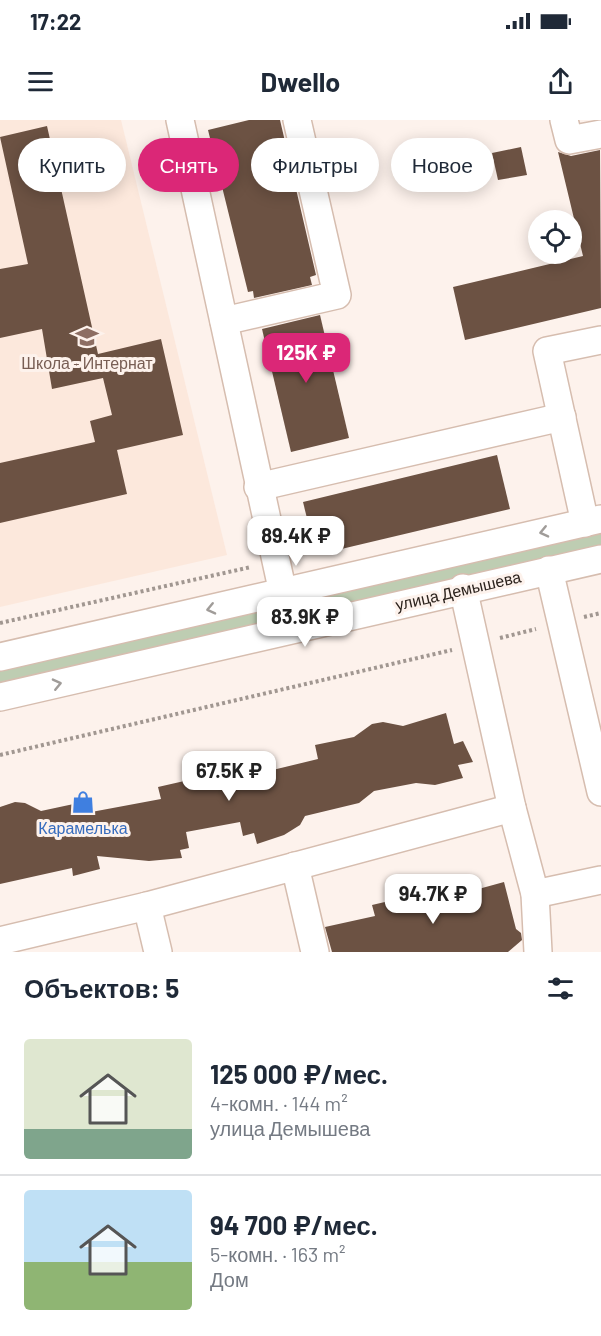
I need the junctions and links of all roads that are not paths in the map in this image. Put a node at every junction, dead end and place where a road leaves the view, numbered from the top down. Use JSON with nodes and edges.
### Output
{"nodes":[{"id":1,"x":180,"y":120,"type":"edge"},
{"id":2,"x":297,"y":120,"type":"edge"},
{"id":3,"x":564,"y":120,"type":"edge"},
{"id":4,"x":601,"y":134,"type":"edge"},
{"id":5,"x":224,"y":321,"type":"junction"},
{"id":6,"x":601,"y":340,"type":"edge"},
{"id":7,"x":562,"y":417,"type":"junction"},
{"id":8,"x":258,"y":487,"type":"junction"},
{"id":9,"x":593,"y":521,"type":"edge"},
{"id":10,"x":601,"y":559,"type":"edge"},
{"id":11,"x":549,"y":570,"type":"junction"},
{"id":12,"x":462,"y":588,"type":"junction"},
{"id":13,"x":283,"y":593,"type":"junction"},
{"id":14,"x":0,"y":657,"type":"edge"},
{"id":15,"x":0,"y":697,"type":"edge"},
{"id":16,"x":601,"y":792,"type":"edge"},
{"id":17,"x":512,"y":808,"type":"junction"},
{"id":18,"x":295,"y":866,"type":"junction"},
{"id":19,"x":601,"y":880,"type":"edge"},
{"id":20,"x":535,"y":894,"type":"junction"},
{"id":21,"x":147,"y":906,"type":"junction"},
{"id":22,"x":0,"y":941,"type":"edge"},
{"id":23,"x":158,"y":952,"type":"edge"},
{"id":24,"x":315,"y":952,"type":"edge"},
{"id":25,"x":538,"y":952,"type":"edge"}],
"edges":[{"from":1,"to":5,"type":"street"},
{"from":2,"to":5,"type":"street"},
{"from":3,"to":4,"type":"street"},
{"from":5,"to":8,"type":"street"},
{"from":6,"to":7,"type":"street"},
{"from":7,"to":8,"type":"street"},
{"from":7,"to":9,"type":"street"},
{"from":8,"to":13,"type":"street"},
{"from":9,"to":13,"type":"street","one_way":true},
{"from":10,"to":11,"type":"street","name":"улица Демышева"},
{"from":11,"to":12,"type":"street","name":"улица Демышева"},
{"from":11,"to":16,"type":"street"},
{"from":15,"to":12,"type":"street","name":"улица Демышева","one_way":true},
{"from":12,"to":17,"type":"street"},
{"from":13,"to":14,"type":"street","one_way":true},
{"from":17,"to":18,"type":"street"},
{"from":17,"to":20,"type":"street"},
{"from":18,"to":21,"type":"street"},
{"from":18,"to":24,"type":"street"},
{"from":19,"to":20,"type":"street"},
{"from":20,"to":25,"type":"street"},
{"from":21,"to":22,"type":"street"},
{"from":21,"to":23,"type":"street"}]}
